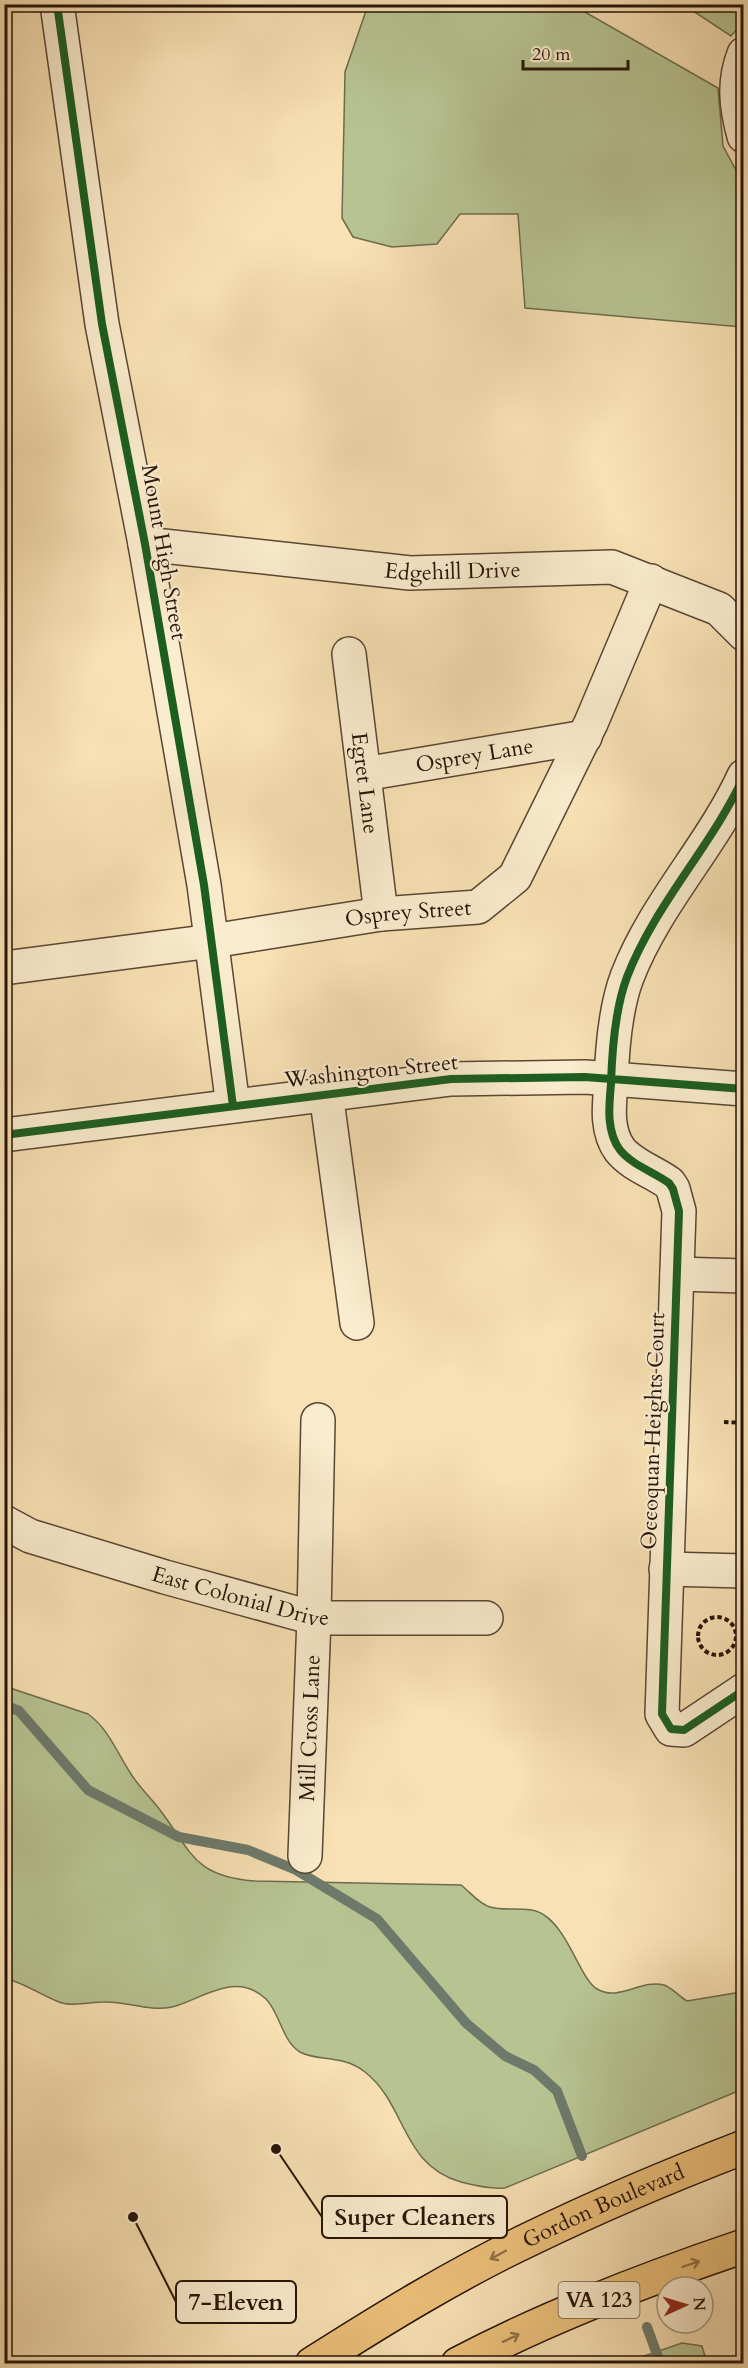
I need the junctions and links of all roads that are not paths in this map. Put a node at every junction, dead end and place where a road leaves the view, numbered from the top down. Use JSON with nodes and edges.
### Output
{"nodes":[{"id":1,"x":57,"y":4,"type":"edge"},
{"id":2,"x":744,"y":54,"type":"edge"},
{"id":3,"x":744,"y":136,"type":"edge"},
{"id":4,"x":145,"y":544,"type":"junction"},
{"id":5,"x":651,"y":580,"type":"junction"},
{"id":6,"x":744,"y":634,"type":"edge"},
{"id":7,"x":349,"y":654,"type":"dead end"},
{"id":8,"x":585,"y":737,"type":"junction"},
{"id":9,"x":364,"y":774,"type":"junction"},
{"id":10,"x":744,"y":776,"type":"edge"},
{"id":11,"x":381,"y":914,"type":"junction"},
{"id":12,"x":212,"y":941,"type":"junction"},
{"id":13,"x":4,"y":968,"type":"edge"},
{"id":14,"x":611,"y":1078,"type":"junction"},
{"id":15,"x":744,"y":1089,"type":"edge"},
{"id":16,"x":326,"y":1093,"type":"junction"},
{"id":17,"x":233,"y":1106,"type":"junction"},
{"id":18,"x":4,"y":1136,"type":"edge"},
{"id":19,"x":677,"y":1274,"type":"junction"},
{"id":20,"x":744,"y":1276,"type":"edge"},
{"id":21,"x":357,"y":1323,"type":"dead end"},
{"id":22,"x":318,"y":1420,"type":"dead end"},
{"id":23,"x":4,"y":1522,"type":"edge"},
{"id":24,"x":666,"y":1569,"type":"junction"},
{"id":25,"x":744,"y":1571,"type":"edge"},
{"id":26,"x":314,"y":1618,"type":"junction"},
{"id":27,"x":486,"y":1618,"type":"dead end"},
{"id":28,"x":744,"y":1690,"type":"edge"},
{"id":29,"x":305,"y":1856,"type":"dead end"},
{"id":30,"x":744,"y":2147,"type":"edge"},
{"id":31,"x":744,"y":2246,"type":"edge"},
{"id":32,"x":312,"y":2364,"type":"edge"},
{"id":33,"x":458,"y":2364,"type":"edge"}],
"edges":[{"from":1,"to":4,"type":"street","name":"Mount High Street"},
{"from":2,"to":3,"type":"street"},
{"from":4,"to":5,"type":"street","name":"Edgehill Drive"},
{"from":4,"to":12,"type":"street","name":"Mount High Street"},
{"from":5,"to":6,"type":"street","name":"Edgehill Drive"},
{"from":5,"to":8,"type":"street","name":"Osprey Street"},
{"from":7,"to":9,"type":"street","name":"Egret Lane"},
{"from":8,"to":9,"type":"street","name":"Osprey Lane"},
{"from":8,"to":11,"type":"street","name":"Osprey Street"},
{"from":9,"to":11,"type":"street","name":"Egret Lane"},
{"from":10,"to":14,"type":"street"},
{"from":11,"to":12,"type":"street","name":"Osprey Street"},
{"from":12,"to":13,"type":"street","name":"Osprey Street"},
{"from":12,"to":17,"type":"street","name":"Mount High Street"},
{"from":14,"to":15,"type":"street","name":"Washington Street"},
{"from":14,"to":16,"type":"street","name":"Washington Street"},
{"from":14,"to":19,"type":"street","name":"Occoquan Heights Court"},
{"from":16,"to":17,"type":"street","name":"Washington Street"},
{"from":16,"to":21,"type":"street"},
{"from":17,"to":18,"type":"street","name":"Washington Street"},
{"from":19,"to":20,"type":"street"},
{"from":19,"to":24,"type":"street","name":"Occoquan Heights Court"},
{"from":22,"to":26,"type":"street","name":"Mill Cross Lane"},
{"from":23,"to":26,"type":"street","name":"East Colonial Drive"},
{"from":24,"to":25,"type":"street","name":"Occoquan Heights Court"},
{"from":24,"to":28,"type":"street","name":"Occoquan Heights Court"},
{"from":26,"to":27,"type":"street","name":"East Colonial Drive"},
{"from":26,"to":29,"type":"street","name":"Mill Cross Lane"},
{"from":30,"to":32,"type":"highway","name":"Gordon Boulevard","one_way":true},
{"from":33,"to":31,"type":"highway","number":"VA 123","one_way":true}]}
